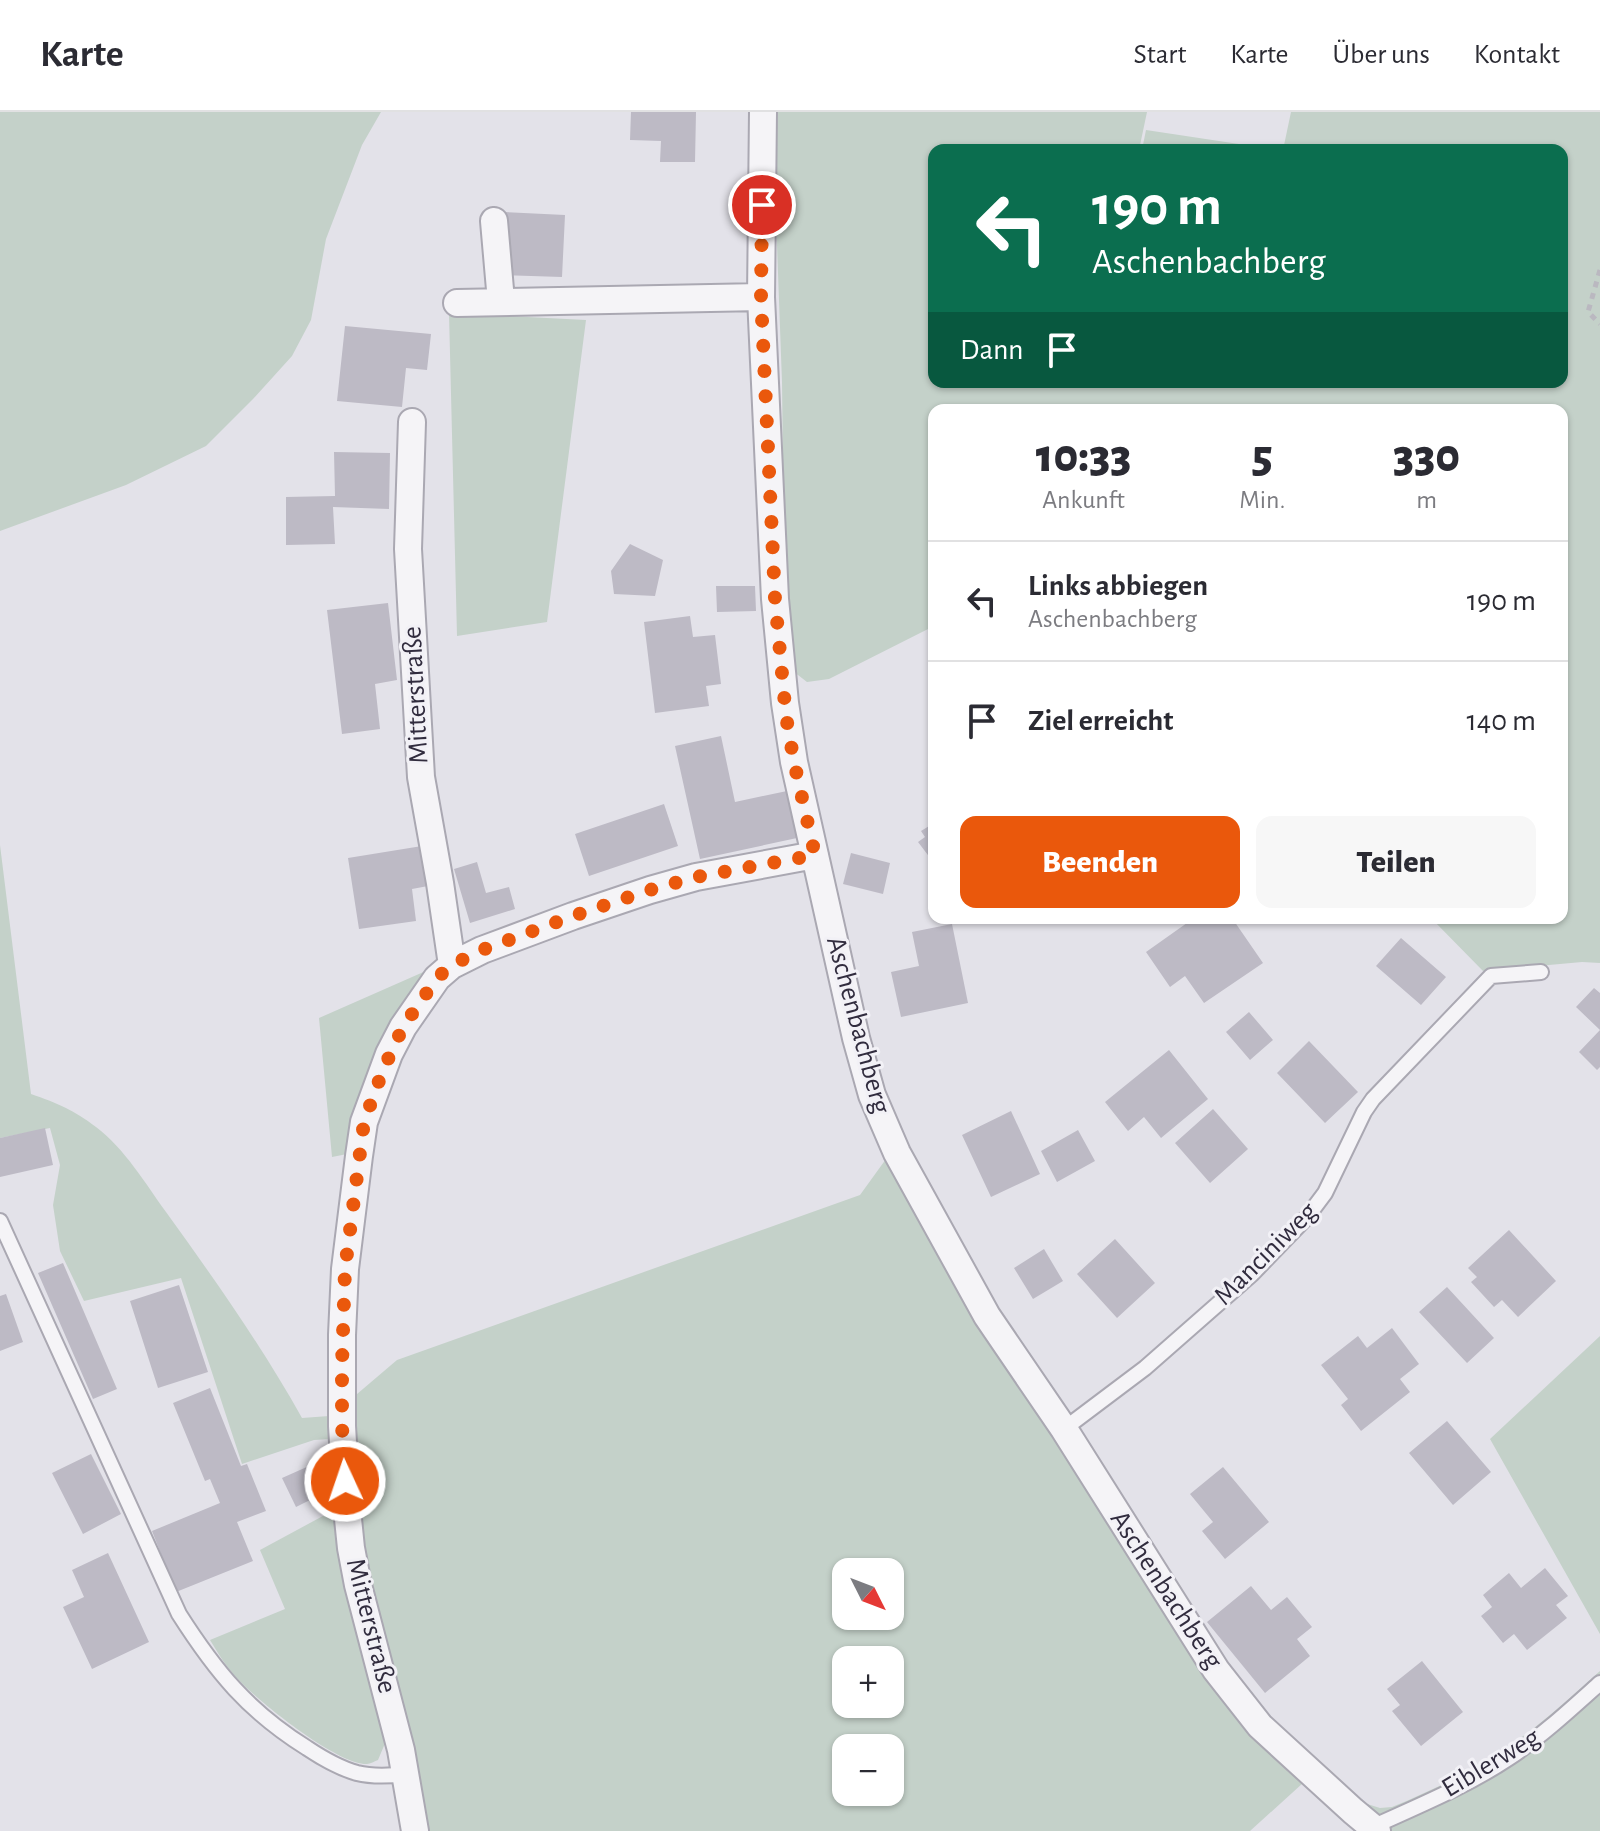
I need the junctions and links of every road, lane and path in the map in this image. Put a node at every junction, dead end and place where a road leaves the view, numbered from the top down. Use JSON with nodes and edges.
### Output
{"nodes":[{"id":1,"x":763,"y":112,"type":"edge"},
{"id":2,"x":494,"y":221,"type":"dead end"},
{"id":3,"x":1600,"y":270,"type":"edge"},
{"id":4,"x":761,"y":297,"type":"junction"},
{"id":5,"x":501,"y":301,"type":"junction"},
{"id":6,"x":457,"y":303,"type":"dead end"},
{"id":7,"x":1600,"y":324,"type":"edge"},
{"id":8,"x":412,"y":422,"type":"dead end"},
{"id":9,"x":815,"y":855,"type":"junction"},
{"id":10,"x":452,"y":965,"type":"junction"},
{"id":11,"x":1541,"y":972,"type":"dead end"},
{"id":12,"x":0,"y":1221,"type":"edge"},
{"id":13,"x":1064,"y":1429,"type":"junction"},
{"id":14,"x":1600,"y":1683,"type":"edge"},
{"id":15,"x":407,"y":1774,"type":"junction"},
{"id":16,"x":1374,"y":1829,"type":"edge"},
{"id":17,"x":415,"y":1831,"type":"edge"}],
"edges":[{"from":1,"to":4,"type":"street","name":"Aschenbachberg"},
{"from":2,"to":5,"type":"street"},
{"from":3,"to":7,"type":"path"},
{"from":4,"to":5,"type":"street"},
{"from":4,"to":9,"type":"street","name":"Aschenbachberg"},
{"from":5,"to":6,"type":"street"},
{"from":8,"to":10,"type":"street","name":"Mitterstraße"},
{"from":9,"to":10,"type":"street","name":"Mitterstraße"},
{"from":9,"to":13,"type":"street","name":"Aschenbachberg"},
{"from":10,"to":15,"type":"street","name":"Mitterstraße"},
{"from":11,"to":13,"type":"lane","name":"Manciniweg"},
{"from":12,"to":15,"type":"lane"},
{"from":13,"to":16,"type":"street","name":"Aschenbachberg"},
{"from":14,"to":16,"type":"lane","name":"Eiblerweg"},
{"from":15,"to":17,"type":"street","name":"Mitterstraße"}]}
